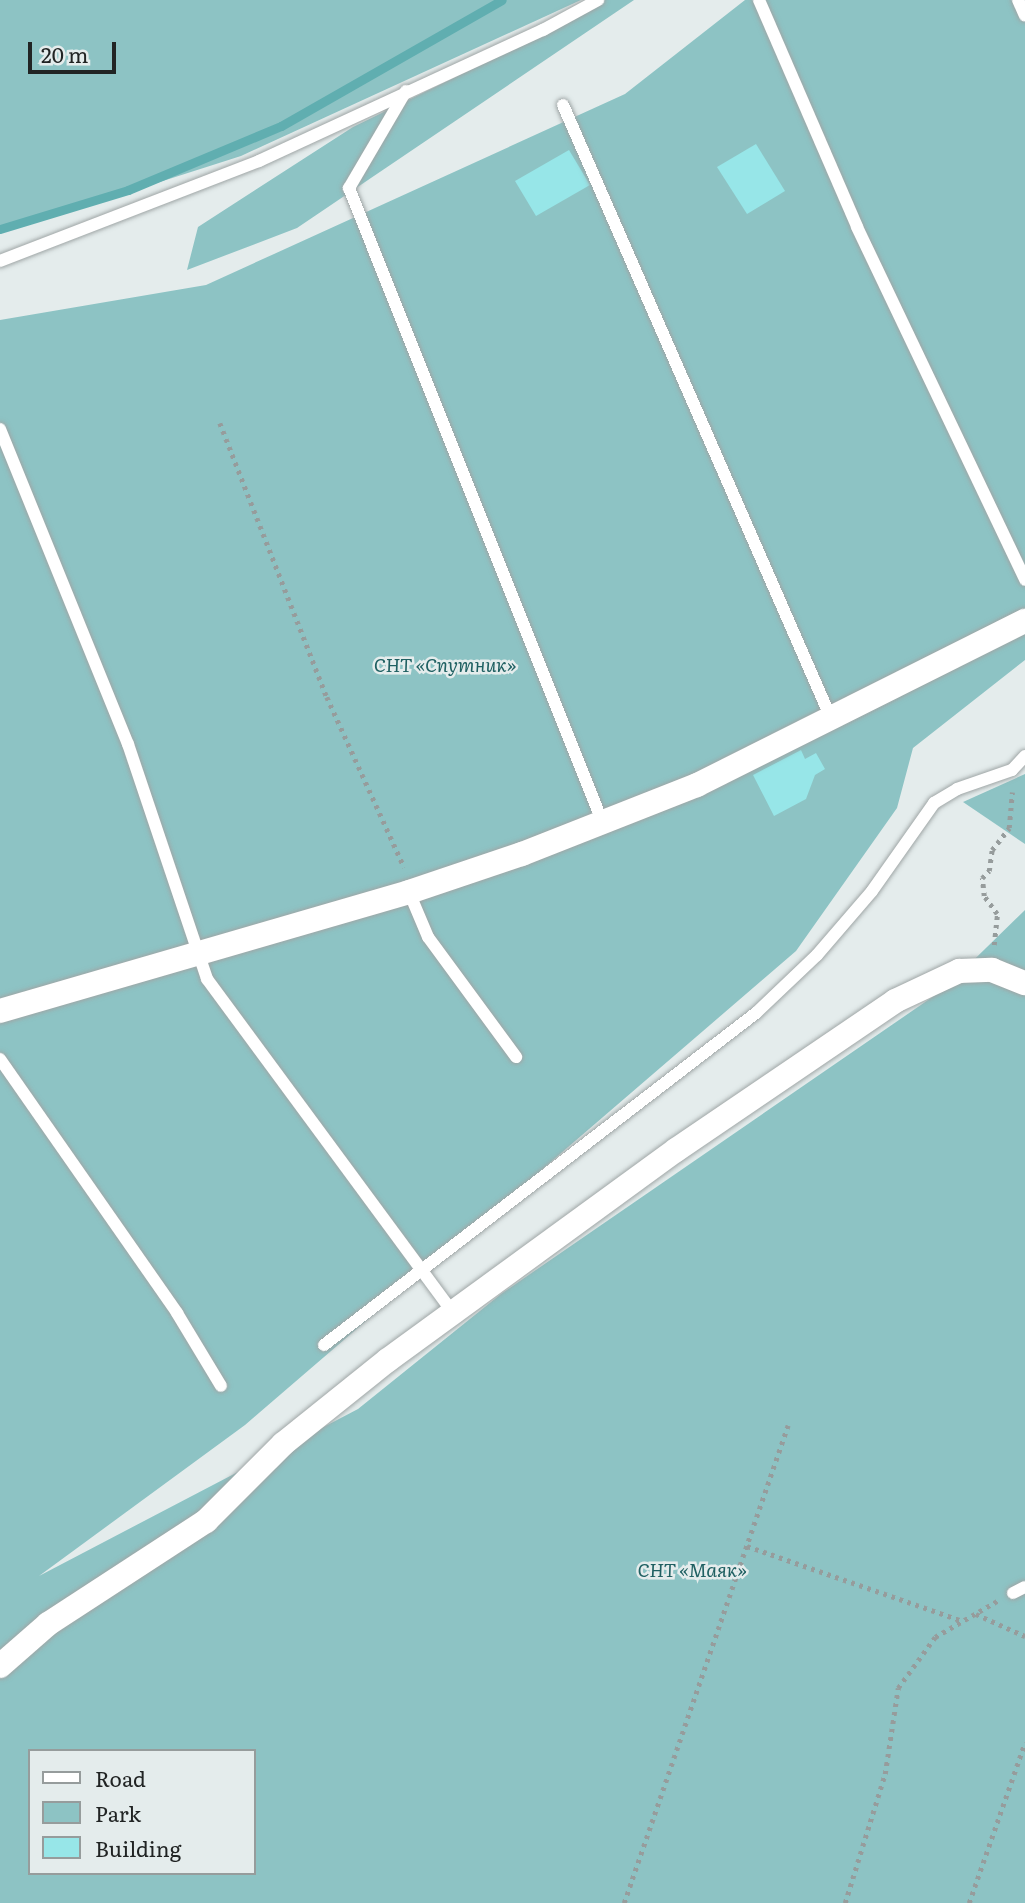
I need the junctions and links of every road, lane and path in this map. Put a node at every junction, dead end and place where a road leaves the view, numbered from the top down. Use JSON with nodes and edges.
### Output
{"nodes":[{"id":1,"x":598,"y":0,"type":"edge"},
{"id":2,"x":759,"y":0,"type":"edge"},
{"id":3,"x":1018,"y":0,"type":"edge"},
{"id":4,"x":1025,"y":16,"type":"edge"},
{"id":5,"x":406,"y":91,"type":"junction"},
{"id":6,"x":563,"y":105,"type":"dead end"},
{"id":7,"x":0,"y":261,"type":"edge"},
{"id":8,"x":220,"y":423,"type":"dead end"},
{"id":9,"x":0,"y":429,"type":"edge"},
{"id":10,"x":1025,"y":580,"type":"edge"},
{"id":11,"x":1025,"y":621,"type":"edge"},
{"id":12,"x":831,"y":718,"type":"junction"},
{"id":13,"x":1025,"y":757,"type":"edge"},
{"id":14,"x":1012,"y":770,"type":"junction"},
{"id":15,"x":602,"y":821,"type":"junction"},
{"id":16,"x":412,"y":891,"type":"junction"},
{"id":17,"x":198,"y":953,"type":"junction"},
{"id":18,"x":992,"y":970,"type":"junction"},
{"id":19,"x":1025,"y":983,"type":"edge"},
{"id":20,"x":0,"y":1011,"type":"edge"},
{"id":21,"x":516,"y":1057,"type":"dead end"},
{"id":22,"x":0,"y":1059,"type":"edge"},
{"id":23,"x":422,"y":1272,"type":"junction"},
{"id":24,"x":453,"y":1313,"type":"junction"},
{"id":25,"x":324,"y":1345,"type":"dead end"},
{"id":26,"x":221,"y":1386,"type":"dead end"},
{"id":27,"x":788,"y":1425,"type":"dead end"},
{"id":28,"x":746,"y":1546,"type":"junction"},
{"id":29,"x":1019,"y":1590,"type":"edge"},
{"id":30,"x":975,"y":1613,"type":"junction"},
{"id":31,"x":961,"y":1621,"type":"junction"},
{"id":32,"x":1025,"y":1636,"type":"edge"},
{"id":33,"x":0,"y":1666,"type":"edge"},
{"id":34,"x":1025,"y":1742,"type":"edge"},
{"id":35,"x":624,"y":1903,"type":"edge"},
{"id":36,"x":845,"y":1903,"type":"edge"},
{"id":37,"x":969,"y":1903,"type":"edge"}],
"edges":[{"from":1,"to":5,"type":"lane"},
{"from":2,"to":10,"type":"lane"},
{"from":3,"to":4,"type":"lane"},
{"from":5,"to":7,"type":"lane"},
{"from":5,"to":15,"type":"lane"},
{"from":6,"to":12,"type":"lane"},
{"from":8,"to":16,"type":"path"},
{"from":9,"to":17,"type":"lane"},
{"from":11,"to":12,"type":"street"},
{"from":12,"to":15,"type":"street"},
{"from":13,"to":14,"type":"lane"},
{"from":14,"to":18,"type":"path"},
{"from":14,"to":23,"type":"lane"},
{"from":15,"to":16,"type":"street"},
{"from":16,"to":17,"type":"street"},
{"from":16,"to":21,"type":"lane"},
{"from":17,"to":20,"type":"street"},
{"from":17,"to":23,"type":"lane"},
{"from":18,"to":19,"type":"street"},
{"from":18,"to":24,"type":"street"},
{"from":22,"to":26,"type":"lane"},
{"from":23,"to":24,"type":"lane"},
{"from":23,"to":25,"type":"lane"},
{"from":24,"to":33,"type":"street"},
{"from":27,"to":28,"type":"path"},
{"from":28,"to":31,"type":"path"},
{"from":28,"to":35,"type":"path"},
{"from":29,"to":30,"type":"path"},
{"from":30,"to":31,"type":"path"},
{"from":30,"to":32,"type":"path"},
{"from":31,"to":36,"type":"path"},
{"from":34,"to":37,"type":"path"}]}
